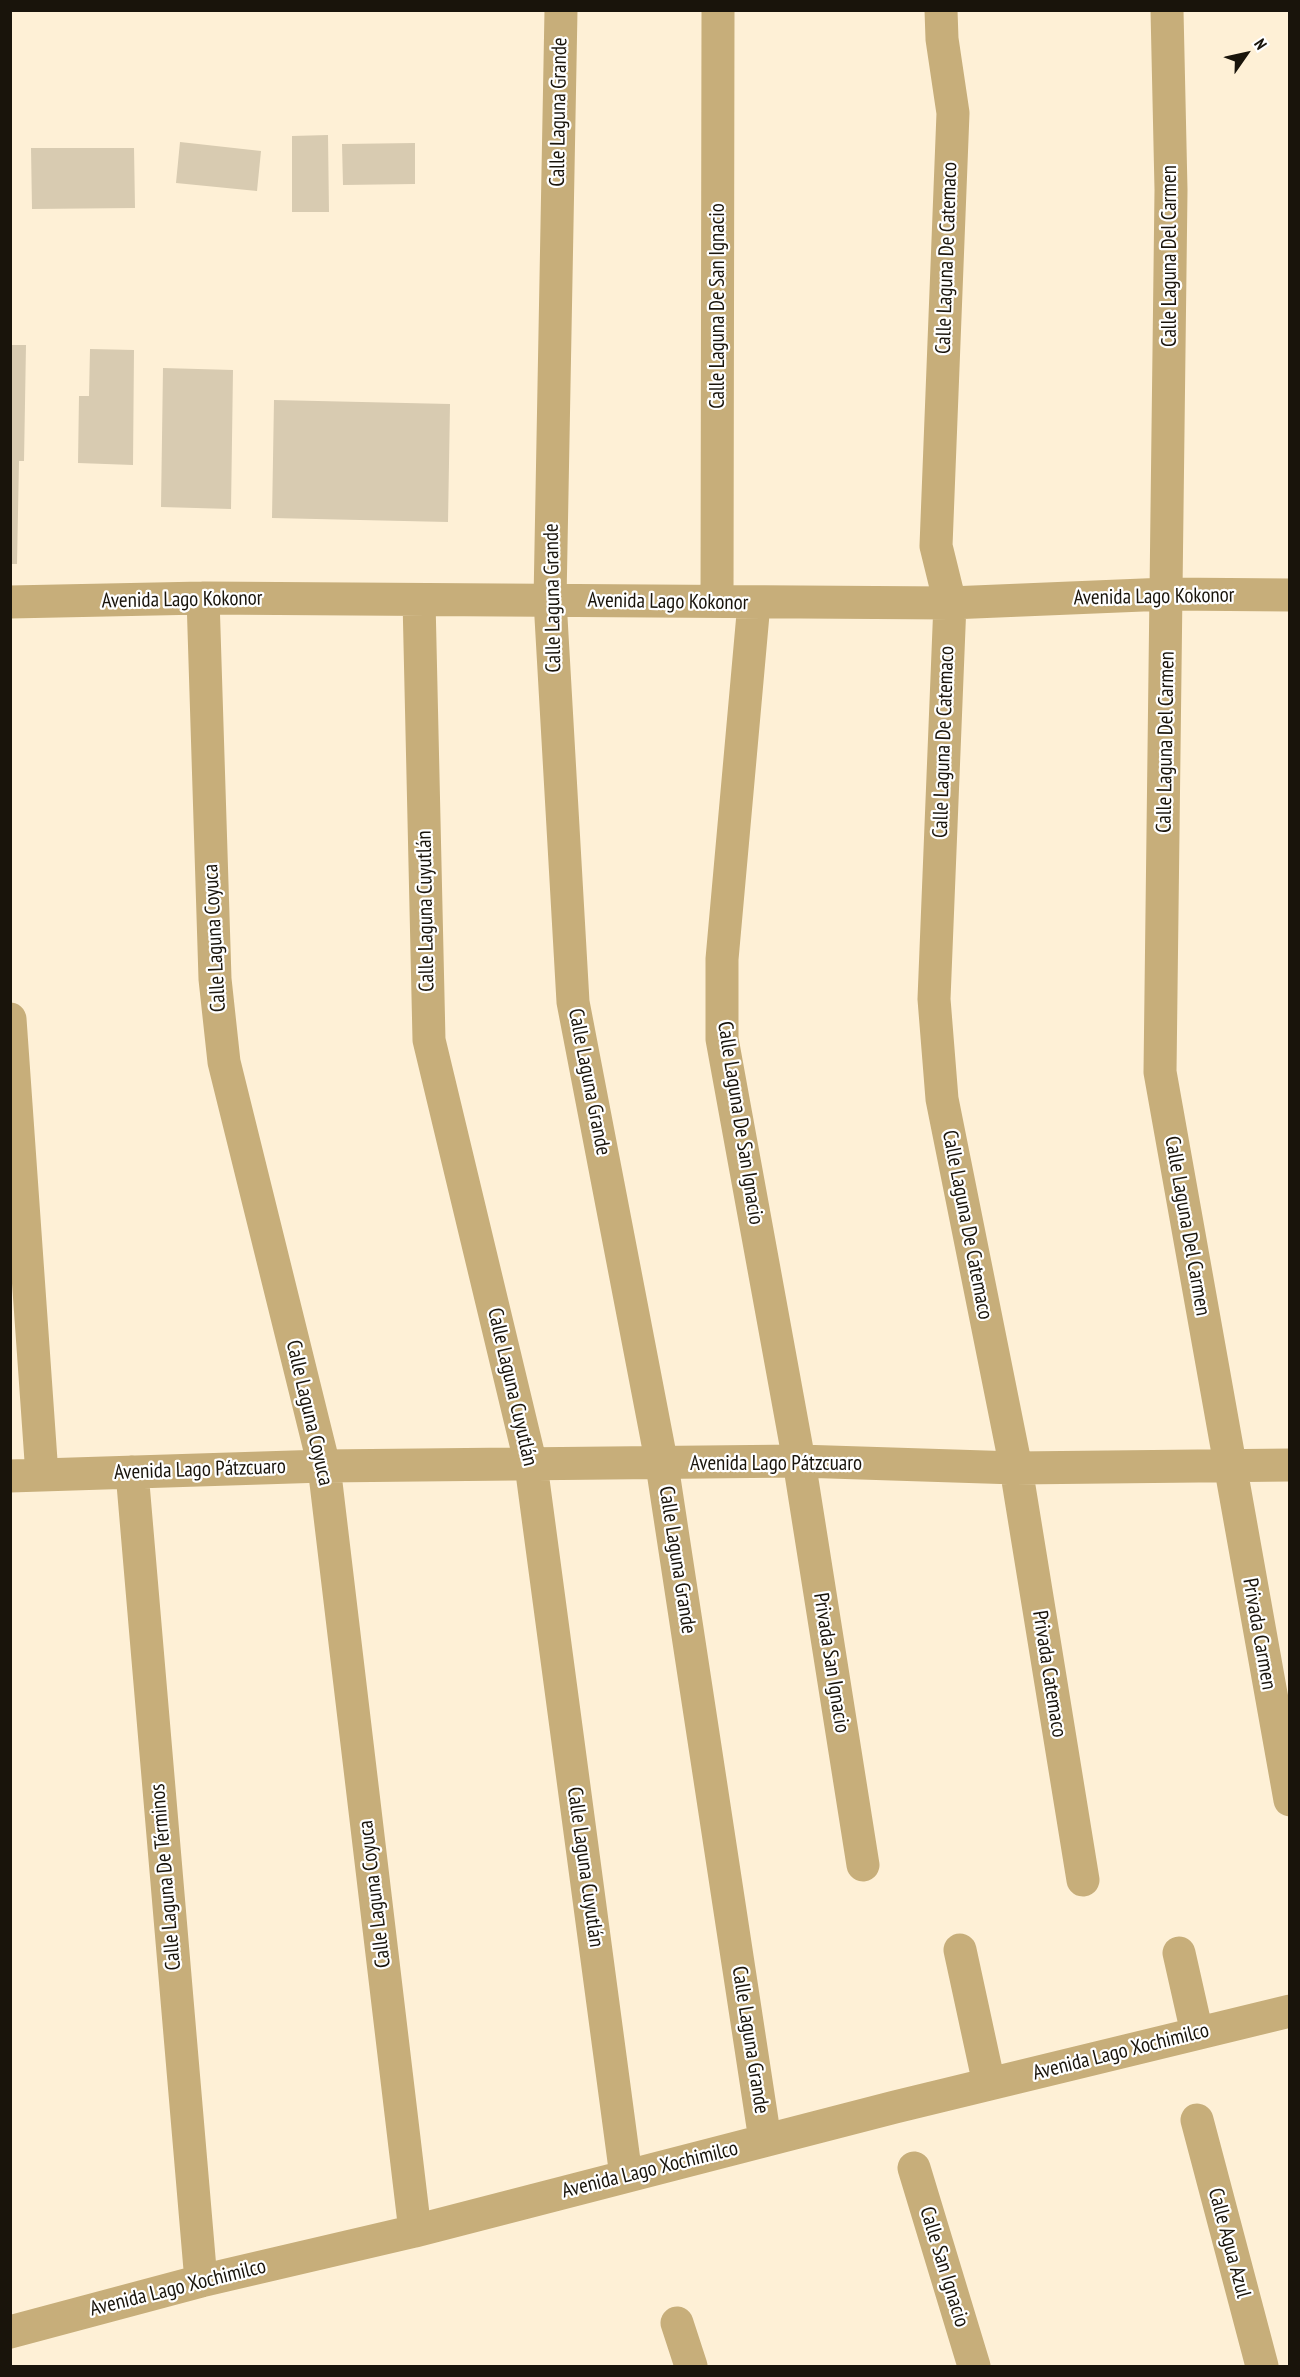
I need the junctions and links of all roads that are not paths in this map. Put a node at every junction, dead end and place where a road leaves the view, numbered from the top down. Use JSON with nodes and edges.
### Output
{"nodes":[{"id":1,"x":561,"y":10,"type":"edge"},
{"id":2,"x":718,"y":10,"type":"edge"},
{"id":3,"x":941,"y":10,"type":"edge"},
{"id":4,"x":1167,"y":10,"type":"edge"},
{"id":5,"x":1167,"y":594,"type":"junction"},
{"id":6,"x":1290,"y":595,"type":"edge"},
{"id":7,"x":203,"y":598,"type":"junction"},
{"id":8,"x":419,"y":600,"type":"junction"},
{"id":9,"x":550,"y":600,"type":"junction"},
{"id":10,"x":717,"y":601,"type":"junction"},
{"id":11,"x":10,"y":602,"type":"edge"},
{"id":12,"x":754,"y":603,"type":"junction"},
{"id":13,"x":950,"y":603,"type":"junction"},
{"id":14,"x":10,"y":1019,"type":"edge"},
{"id":15,"x":799,"y":1461,"type":"junction"},
{"id":16,"x":531,"y":1465,"type":"junction"},
{"id":17,"x":662,"y":1465,"type":"junction"},
{"id":18,"x":1290,"y":1465,"type":"edge"},
{"id":19,"x":324,"y":1466,"type":"junction"},
{"id":20,"x":1016,"y":1468,"type":"junction"},
{"id":21,"x":1228,"y":1468,"type":"junction"},
{"id":22,"x":132,"y":1472,"type":"junction"},
{"id":23,"x":26,"y":1475,"type":"edge"},
{"id":24,"x":1290,"y":1800,"type":"edge"},
{"id":25,"x":863,"y":1865,"type":"dead end"},
{"id":26,"x":1083,"y":1880,"type":"dead end"},
{"id":27,"x":960,"y":1950,"type":"dead end"},
{"id":28,"x":1179,"y":1953,"type":"dead end"},
{"id":29,"x":1290,"y":2011,"type":"edge"},
{"id":30,"x":1197,"y":2033,"type":"junction"},
{"id":31,"x":989,"y":2084,"type":"junction"},
{"id":32,"x":1197,"y":2120,"type":"dead end"},
{"id":33,"x":765,"y":2140,"type":"junction"},
{"id":34,"x":914,"y":2168,"type":"dead end"},
{"id":35,"x":626,"y":2176,"type":"junction"},
{"id":36,"x":415,"y":2231,"type":"junction"},
{"id":37,"x":201,"y":2281,"type":"junction"},
{"id":38,"x":677,"y":2323,"type":"dead end"},
{"id":39,"x":10,"y":2332,"type":"edge"},
{"id":40,"x":691,"y":2367,"type":"edge"},
{"id":41,"x":974,"y":2367,"type":"edge"},
{"id":42,"x":1262,"y":2367,"type":"edge"}],
"edges":[{"from":1,"to":9,"type":"street","name":"Calle Laguna Grande"},
{"from":2,"to":10,"type":"street","name":"Calle Laguna De San Ignacio"},
{"from":3,"to":13,"type":"street","name":"Calle Laguna De Catemaco"},
{"from":4,"to":5,"type":"street","name":"Calle Laguna Del Carmen"},
{"from":5,"to":6,"type":"street","name":"Avenida Lago Kokonor"},
{"from":5,"to":13,"type":"street","name":"Avenida Lago Kokonor"},
{"from":5,"to":21,"type":"street","name":"Calle Laguna Del Carmen"},
{"from":7,"to":8,"type":"street","name":"Avenida Lago Kokonor"},
{"from":7,"to":11,"type":"street","name":"Avenida Lago Kokonor"},
{"from":7,"to":19,"type":"street","name":"Calle Laguna Coyuca"},
{"from":8,"to":9,"type":"street","name":"Avenida Lago Kokonor"},
{"from":8,"to":16,"type":"street","name":"Calle Laguna Cuyutlán"},
{"from":9,"to":10,"type":"street","name":"Avenida Lago Kokonor"},
{"from":9,"to":17,"type":"street","name":"Calle Laguna Grande"},
{"from":10,"to":12,"type":"street","name":"Avenida Lago Kokonor"},
{"from":12,"to":13,"type":"street","name":"Avenida Lago Kokonor"},
{"from":12,"to":15,"type":"street","name":"Calle Laguna De San Ignacio"},
{"from":13,"to":20,"type":"street","name":"Calle Laguna De Catemaco"},
{"from":14,"to":23,"type":"street"},
{"from":15,"to":17,"type":"street","name":"Avenida Lago Pátzcuaro"},
{"from":15,"to":20,"type":"street","name":"Avenida Lago Pátzcuaro"},
{"from":15,"to":25,"type":"street","name":"Privada San Ignacio"},
{"from":16,"to":17,"type":"street","name":"Avenida Lago Pátzcuaro"},
{"from":16,"to":19,"type":"street","name":"Avenida Lago Pátzcuaro"},
{"from":16,"to":35,"type":"street","name":"Calle Laguna Cuyutlán"},
{"from":17,"to":33,"type":"street","name":"Calle Laguna Grande"},
{"from":18,"to":21,"type":"street","name":"Avenida Lago Pátzcuaro"},
{"from":19,"to":22,"type":"street","name":"Avenida Lago Pátzcuaro"},
{"from":19,"to":36,"type":"street","name":"Calle Laguna Coyuca"},
{"from":20,"to":21,"type":"street","name":"Avenida Lago Pátzcuaro"},
{"from":20,"to":26,"type":"street","name":"Privada Catemaco"},
{"from":21,"to":24,"type":"street","name":"Privada Carmen"},
{"from":22,"to":23,"type":"street","name":"Avenida Lago Pátzcuaro"},
{"from":22,"to":37,"type":"street","name":"Calle Laguna De Términos"},
{"from":27,"to":31,"type":"street"},
{"from":28,"to":30,"type":"street"},
{"from":29,"to":30,"type":"street","name":"Avenida Lago Xochimilco"},
{"from":30,"to":31,"type":"street","name":"Avenida Lago Xochimilco"},
{"from":31,"to":33,"type":"street","name":"Avenida Lago Xochimilco"},
{"from":32,"to":42,"type":"street","name":"Calle Agua Azul"},
{"from":33,"to":35,"type":"street","name":"Avenida Lago Xochimilco"},
{"from":34,"to":41,"type":"street","name":"Calle San Ignacio"},
{"from":35,"to":36,"type":"street","name":"Avenida Lago Xochimilco"},
{"from":36,"to":37,"type":"street","name":"Avenida Lago Xochimilco"},
{"from":37,"to":39,"type":"street","name":"Avenida Lago Xochimilco"},
{"from":38,"to":40,"type":"street"}]}
